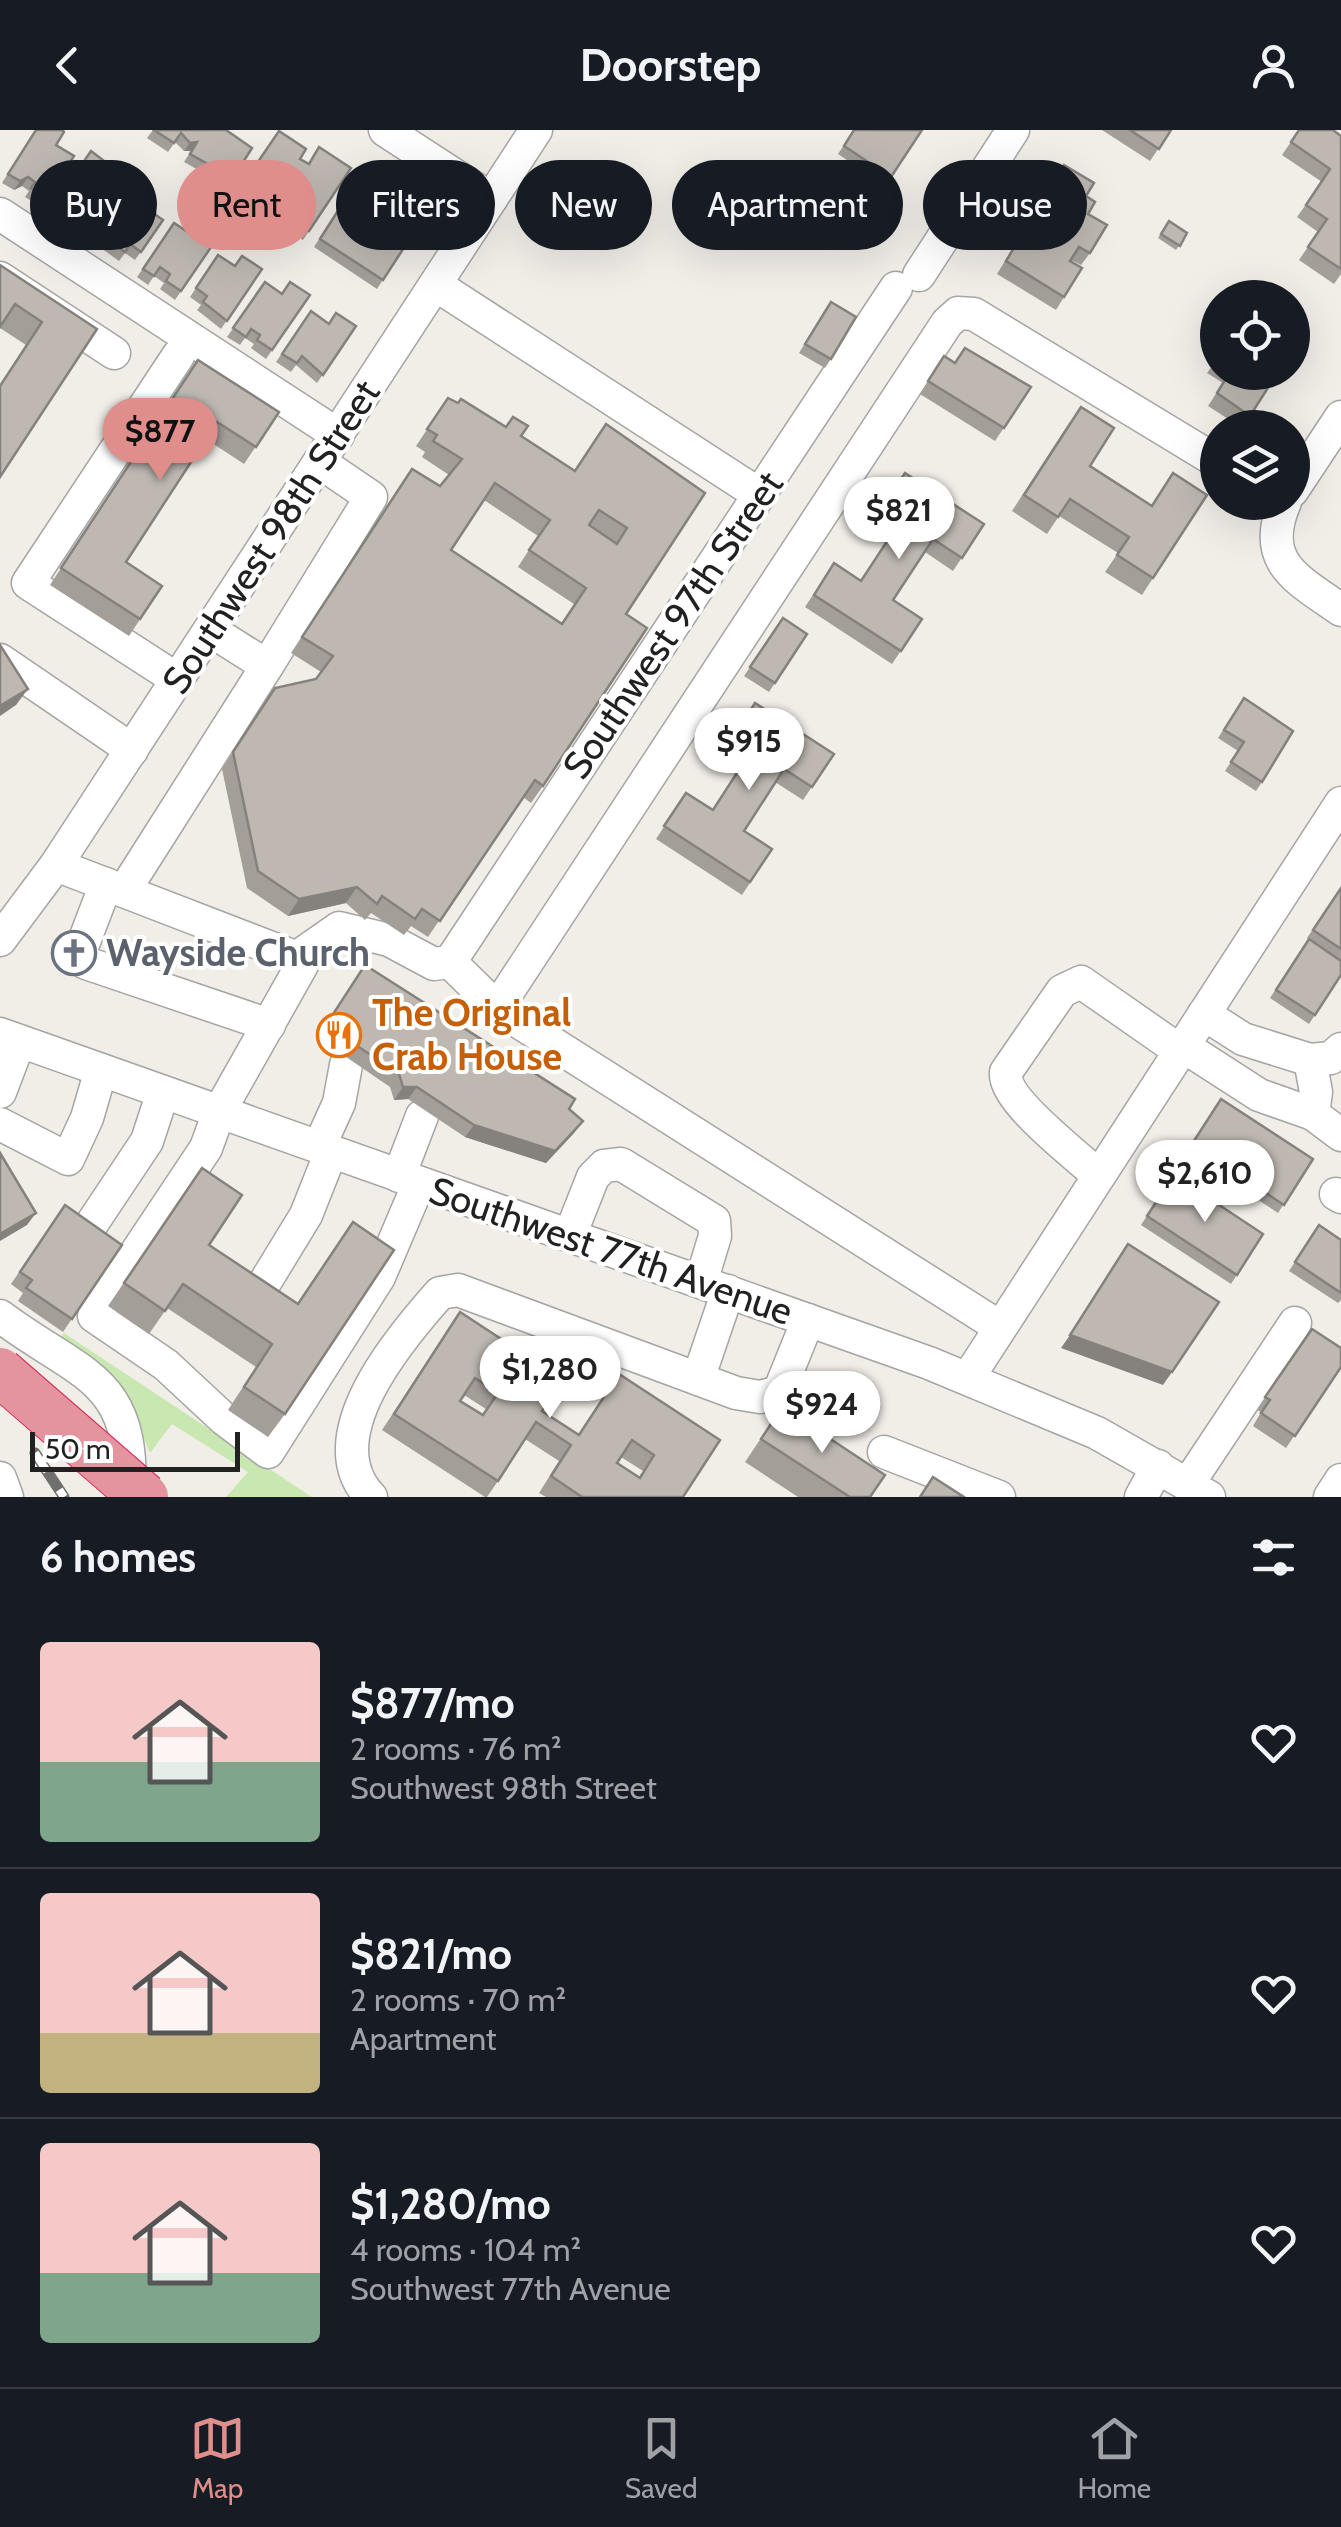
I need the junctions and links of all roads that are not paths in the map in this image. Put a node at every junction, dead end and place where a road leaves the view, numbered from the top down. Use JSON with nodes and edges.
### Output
{"nodes":[{"id":1,"x":386,"y":130,"type":"edge"},
{"id":2,"x":536,"y":130,"type":"edge"},
{"id":3,"x":1014,"y":130,"type":"edge"},
{"id":4,"x":432,"y":160,"type":"edge"},
{"id":5,"x":495,"y":193,"type":"edge"},
{"id":6,"x":0,"y":214,"type":"edge"},
{"id":7,"x":458,"y":250,"type":"edge"},
{"id":8,"x":0,"y":278,"type":"edge"},
{"id":9,"x":436,"y":285,"type":"junction"},
{"id":10,"x":114,"y":353,"type":"dead end"},
{"id":11,"x":178,"y":356,"type":"dead end"},
{"id":12,"x":1341,"y":416,"type":"edge"},
{"id":13,"x":330,"y":449,"type":"junction"},
{"id":14,"x":1200,"y":451,"type":"edge"},
{"id":15,"x":1310,"y":463,"type":"edge"},
{"id":16,"x":760,"y":495,"type":"junction"},
{"id":17,"x":1278,"y":520,"type":"edge"},
{"id":18,"x":1341,"y":610,"type":"edge"},
{"id":19,"x":210,"y":630,"type":"junction"},
{"id":20,"x":0,"y":660,"type":"edge"},
{"id":21,"x":267,"y":666,"type":"junction"},
{"id":22,"x":178,"y":680,"type":"junction"},
{"id":23,"x":132,"y":750,"type":"junction"},
{"id":24,"x":1341,"y":803,"type":"edge"},
{"id":25,"x":56,"y":864,"type":"junction"},
{"id":26,"x":115,"y":887,"type":"junction"},
{"id":27,"x":0,"y":940,"type":"edge"},
{"id":28,"x":296,"y":958,"type":"junction"},
{"id":29,"x":450,"y":962,"type":"junction"},
{"id":30,"x":497,"y":1008,"type":"junction"},
{"id":31,"x":1204,"y":1014,"type":"junction"},
{"id":32,"x":268,"y":1025,"type":"junction"},
{"id":33,"x":10,"y":1038,"type":"edge"},
{"id":34,"x":1182,"y":1048,"type":"junction"},
{"id":35,"x":1341,"y":1049,"type":"edge"},
{"id":36,"x":1310,"y":1060,"type":"junction"},
{"id":37,"x":346,"y":1065,"type":"dead end"},
{"id":38,"x":101,"y":1070,"type":"junction"},
{"id":39,"x":0,"y":1092,"type":"edge"},
{"id":40,"x":163,"y":1092,"type":"junction"},
{"id":41,"x":219,"y":1112,"type":"junction"},
{"id":42,"x":1313,"y":1114,"type":"junction"},
{"id":43,"x":422,"y":1116,"type":"dead end"},
{"id":44,"x":0,"y":1124,"type":"edge"},
{"id":45,"x":1341,"y":1135,"type":"edge"},
{"id":46,"x":325,"y":1150,"type":"junction"},
{"id":47,"x":1098,"y":1175,"type":"junction"},
{"id":48,"x":409,"y":1180,"type":"junction"},
{"id":49,"x":91,"y":1225,"type":"edge"},
{"id":50,"x":570,"y":1235,"type":"junction"},
{"id":51,"x":715,"y":1287,"type":"junction"},
{"id":52,"x":256,"y":1298,"type":"edge"},
{"id":53,"x":0,"y":1316,"type":"edge"},
{"id":54,"x":808,"y":1320,"type":"junction"},
{"id":55,"x":1295,"y":1323,"type":"dead end"},
{"id":56,"x":998,"y":1326,"type":"junction"},
{"id":57,"x":0,"y":1372,"type":"edge"},
{"id":58,"x":698,"y":1378,"type":"junction"},
{"id":59,"x":968,"y":1378,"type":"junction"},
{"id":60,"x":884,"y":1452,"type":"dead end"},
{"id":61,"x":1158,"y":1466,"type":"junction"},
{"id":62,"x":0,"y":1478,"type":"edge"},
{"id":63,"x":1341,"y":1480,"type":"edge"},
{"id":64,"x":1198,"y":1491,"type":"edge"},
{"id":65,"x":8,"y":1497,"type":"edge"},
{"id":66,"x":130,"y":1497,"type":"edge"},
{"id":67,"x":144,"y":1497,"type":"edge"},
{"id":68,"x":371,"y":1497,"type":"edge"},
{"id":69,"x":999,"y":1497,"type":"edge"},
{"id":70,"x":1141,"y":1497,"type":"edge"},
{"id":71,"x":1330,"y":1497,"type":"edge"}],
"edges":[{"from":1,"to":4,"type":"street"},
{"from":2,"to":5,"type":"street","name":"Southwest 98th Street"},
{"from":3,"to":16,"type":"street","name":"Southwest 97th Street"},
{"from":6,"to":13,"type":"street"},
{"from":7,"to":9,"type":"street","name":"Southwest 98th Street"},
{"from":8,"to":10,"type":"street"},
{"from":9,"to":13,"type":"street","name":"Southwest 98th Street"},
{"from":9,"to":16,"type":"street"},
{"from":11,"to":22,"type":"street"},
{"from":12,"to":15,"type":"street"},
{"from":13,"to":19,"type":"street","name":"Southwest 98th Street"},
{"from":13,"to":21,"type":"street"},
{"from":14,"to":30,"type":"street"},
{"from":16,"to":29,"type":"street","name":"Southwest 97th Street"},
{"from":17,"to":18,"type":"street"},
{"from":19,"to":21,"type":"street"},
{"from":19,"to":22,"type":"street","name":"Southwest 98th Street"},
{"from":20,"to":23,"type":"street"},
{"from":21,"to":26,"type":"street"},
{"from":22,"to":23,"type":"street","name":"Southwest 98th Street"},
{"from":23,"to":25,"type":"street","name":"Southwest 98th Street"},
{"from":24,"to":31,"type":"street"},
{"from":25,"to":26,"type":"street"},
{"from":25,"to":27,"type":"street","name":"Southwest 98th Street"},
{"from":26,"to":28,"type":"street"},
{"from":26,"to":32,"type":"street"},
{"from":28,"to":29,"type":"street"},
{"from":28,"to":32,"type":"street"},
{"from":29,"to":30,"type":"street"},
{"from":30,"to":56,"type":"street"},
{"from":31,"to":34,"type":"street"},
{"from":31,"to":36,"type":"street"},
{"from":32,"to":41,"type":"street"},
{"from":33,"to":38,"type":"street","name":"Southwest 77th Avenue"},
{"from":33,"to":39,"type":"street"},
{"from":34,"to":42,"type":"street"},
{"from":34,"to":47,"type":"street"},
{"from":34,"to":47,"type":"street"},
{"from":35,"to":36,"type":"street"},
{"from":36,"to":42,"type":"street"},
{"from":37,"to":46,"type":"street"},
{"from":38,"to":40,"type":"street","name":"Southwest 77th Avenue"},
{"from":38,"to":44,"type":"street"},
{"from":40,"to":41,"type":"street","name":"Southwest 77th Avenue"},
{"from":40,"to":49,"type":"street"},
{"from":41,"to":46,"type":"street","name":"Southwest 77th Avenue"},
{"from":41,"to":48,"type":"street"},
{"from":42,"to":45,"type":"street"},
{"from":43,"to":48,"type":"street"},
{"from":46,"to":48,"type":"street","name":"Southwest 77th Avenue"},
{"from":46,"to":52,"type":"street"},
{"from":47,"to":56,"type":"street"},
{"from":48,"to":50,"type":"street","name":"Southwest 77th Avenue"},
{"from":50,"to":51,"type":"street","name":"Southwest 77th Avenue"},
{"from":50,"to":51,"type":"street"},
{"from":51,"to":54,"type":"street","name":"Southwest 77th Avenue"},
{"from":51,"to":58,"type":"street"},
{"from":53,"to":66,"type":"street"},
{"from":54,"to":58,"type":"street"},
{"from":54,"to":59,"type":"street","name":"Southwest 77th Avenue"},
{"from":55,"to":64,"type":"street"},
{"from":56,"to":59,"type":"street"},
{"from":57,"to":67,"type":"highway","bridge":true},
{"from":58,"to":68,"type":"street"},
{"from":59,"to":61,"type":"street","name":"Southwest 77th Avenue"},
{"from":60,"to":69,"type":"street"},
{"from":61,"to":64,"type":"street","name":"Southwest 77th Avenue"},
{"from":61,"to":70,"type":"street"},
{"from":62,"to":65,"type":"street"},
{"from":63,"to":71,"type":"street"}]}
